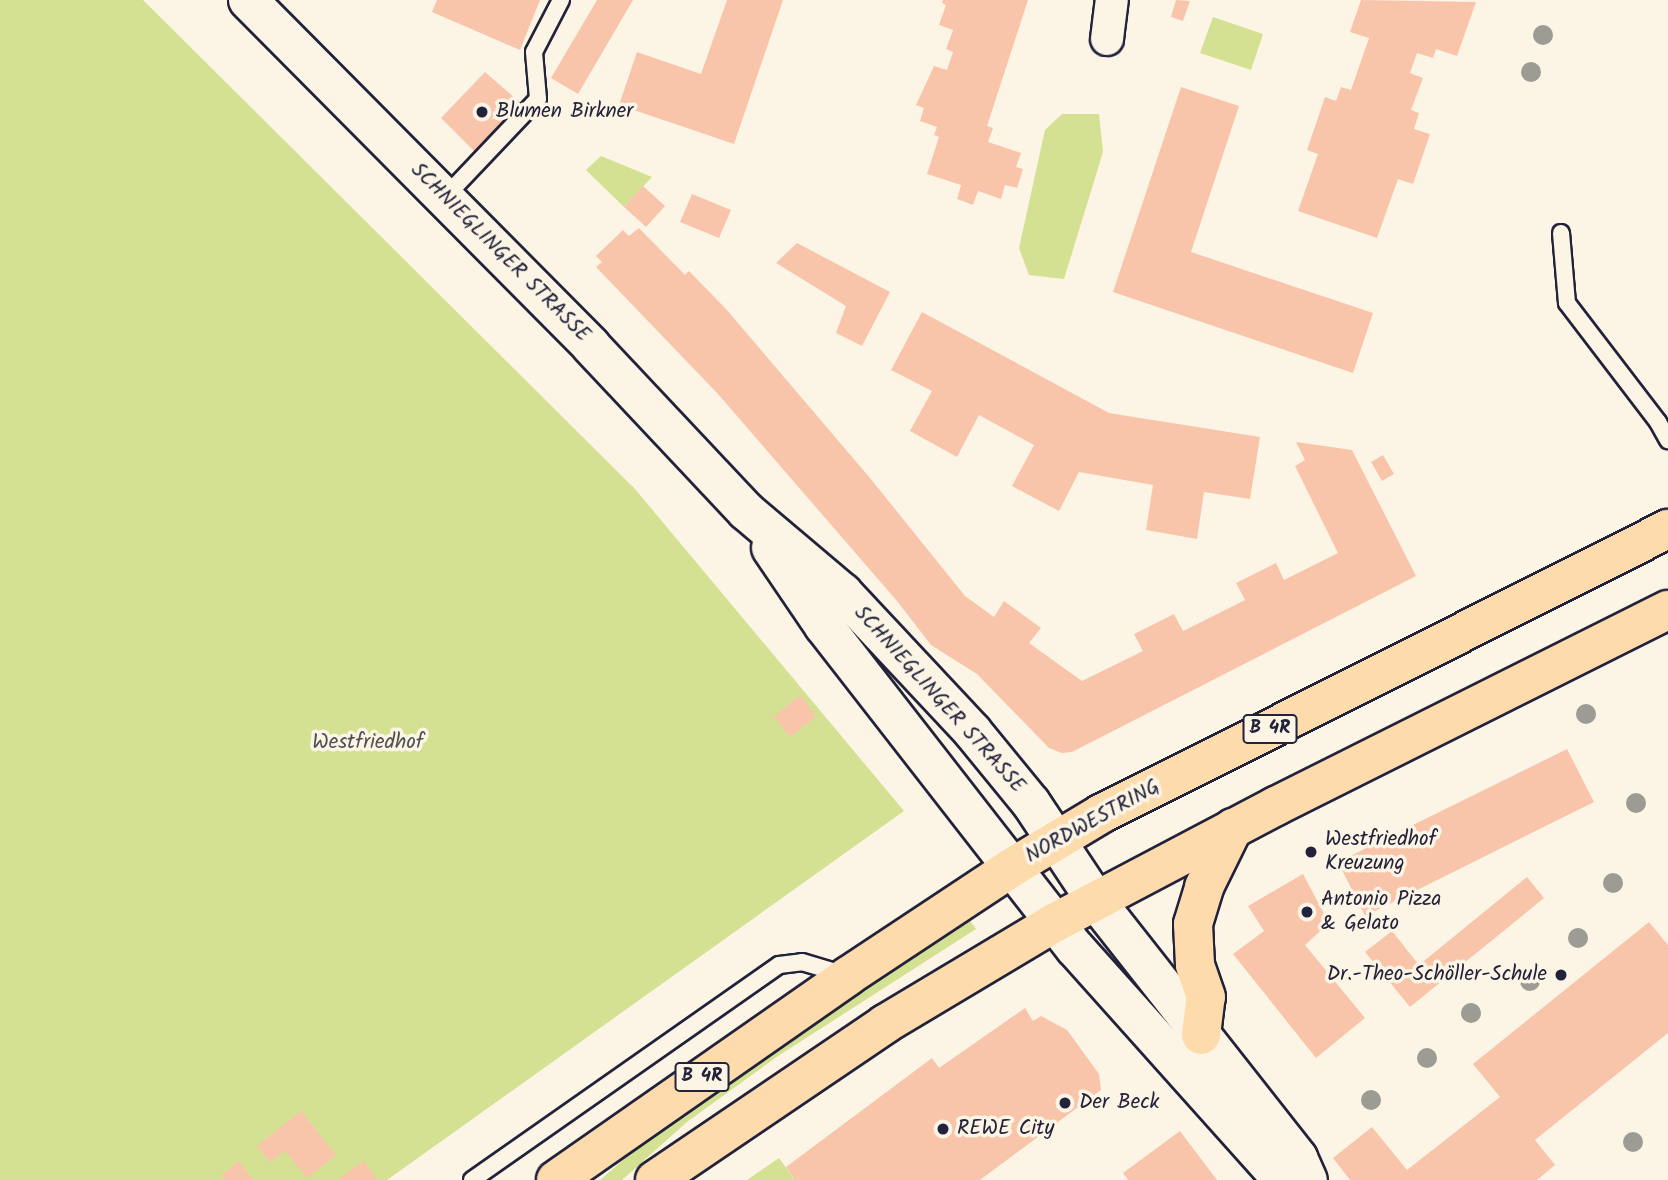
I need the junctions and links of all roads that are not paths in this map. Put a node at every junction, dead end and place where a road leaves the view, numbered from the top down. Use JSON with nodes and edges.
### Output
{"nodes":[{"id":1,"x":248,"y":0,"type":"edge"},
{"id":2,"x":561,"y":0,"type":"edge"},
{"id":3,"x":1112,"y":0,"type":"edge"},
{"id":4,"x":1107,"y":39,"type":"dead end"},
{"id":5,"x":445,"y":197,"type":"junction"},
{"id":6,"x":1560,"y":233,"type":"dead end"},
{"id":7,"x":1668,"y":440,"type":"edge"},
{"id":8,"x":746,"y":511,"type":"junction"},
{"id":9,"x":1668,"y":529,"type":"edge"},
{"id":10,"x":1668,"y":610,"type":"edge"},
{"id":11,"x":1233,"y":828,"type":"junction"},
{"id":12,"x":1056,"y":841,"type":"junction"},
{"id":13,"x":1011,"y":868,"type":"junction"},
{"id":14,"x":1096,"y":901,"type":"junction"},
{"id":15,"x":1054,"y":923,"type":"junction"},
{"id":16,"x":848,"y":976,"type":"junction"},
{"id":17,"x":1201,"y":1035,"type":"junction"},
{"id":18,"x":472,"y":1180,"type":"edge"},
{"id":19,"x":556,"y":1180,"type":"edge"},
{"id":20,"x":656,"y":1180,"type":"edge"},
{"id":21,"x":1287,"y":1180,"type":"edge"},
{"id":22,"x":1308,"y":1180,"type":"edge"}],
"edges":[{"from":1,"to":5,"type":"main road","name":"SCHNIEGLINGER STRASSE"},
{"from":2,"to":5,"type":"lane"},
{"from":3,"to":4,"type":"street"},
{"from":5,"to":8,"type":"main road","name":"SCHNIEGLINGER STRASSE"},
{"from":6,"to":7,"type":"lane"},
{"from":8,"to":12,"type":"main road","name":"SCHNIEGLINGER STRASSE"},
{"from":8,"to":13,"type":"main road","name":"SCHNIEGLINGER STRASSE"},
{"from":9,"to":12,"type":"main road","name":"NORDWESTRING","number":"B 4R"},
{"from":10,"to":11,"type":"main road","number":"B 4R"},
{"from":11,"to":14,"type":"main road","number":"B 4R"},
{"from":11,"to":17,"type":"main road"},
{"from":12,"to":13,"type":"main road","name":"NORDWESTRING","number":"B 4R"},
{"from":12,"to":14,"type":"main road","name":"SCHNIEGLINGER STRASSE"},
{"from":13,"to":15,"type":"main road","name":"SCHNIEGLINGER STRASSE"},
{"from":13,"to":16,"type":"main road","name":"NORDWESTRING","number":"B 4R"},
{"from":14,"to":15,"type":"main road","number":"B 4R"},
{"from":14,"to":17,"type":"main road","name":"SCHNIEGLINGER STRASSE"},
{"from":15,"to":20,"type":"main road","number":"B 4R"},
{"from":15,"to":21,"type":"main road","name":"SCHNIEGLINGER STRASSE"},
{"from":16,"to":18,"type":"lane"},
{"from":16,"to":19,"type":"main road","name":"NORDWESTRING","number":"B 4R"},
{"from":17,"to":22,"type":"main road","name":"SCHNIEGLINGER STRASSE"}]}
